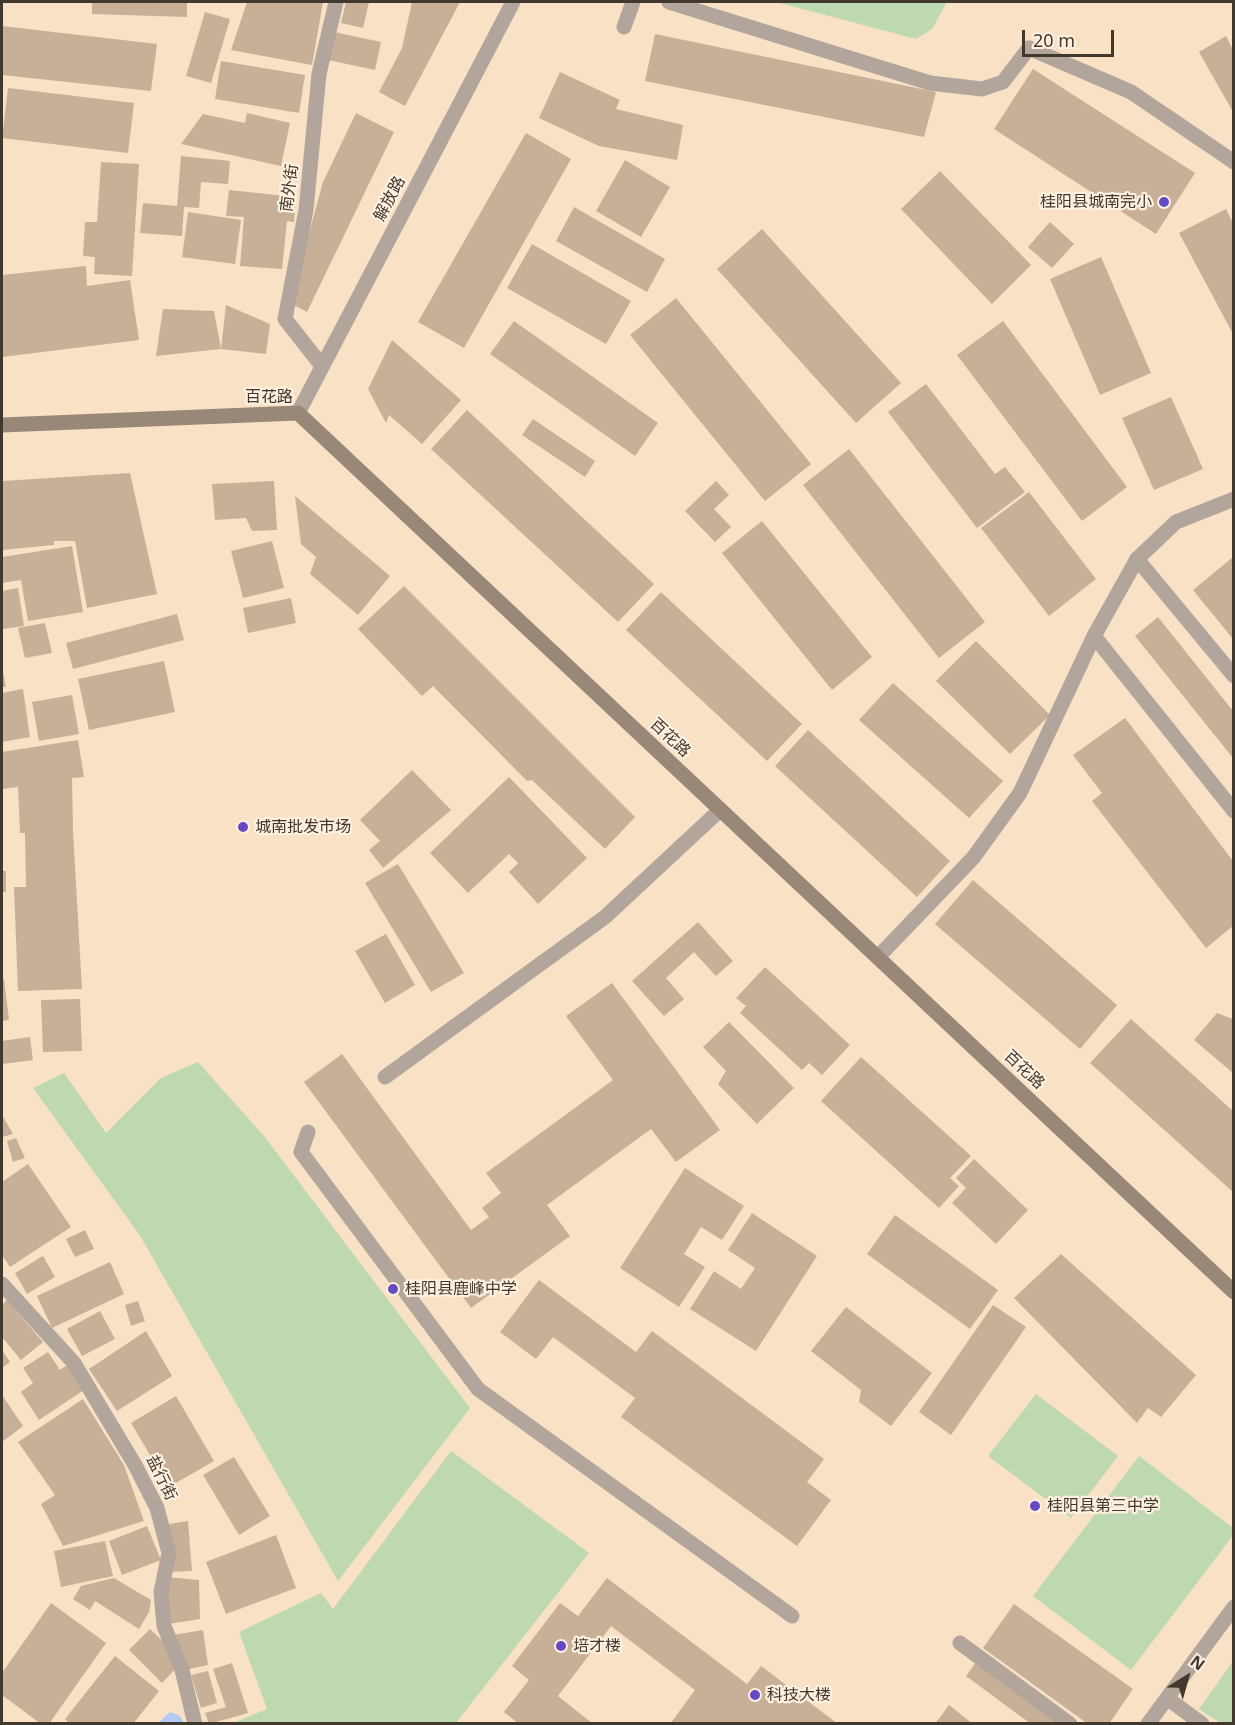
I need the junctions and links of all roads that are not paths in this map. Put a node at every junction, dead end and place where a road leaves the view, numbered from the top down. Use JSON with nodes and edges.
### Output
{"nodes":[{"id":1,"x":336,"y":2,"type":"edge"},
{"id":2,"x":513,"y":2,"type":"edge"},
{"id":3,"x":633,"y":2,"type":"edge"},
{"id":4,"x":669,"y":2,"type":"edge"},
{"id":5,"x":624,"y":27,"type":"dead end"},
{"id":6,"x":1233,"y":162,"type":"edge"},
{"id":7,"x":322,"y":366,"type":"junction"},
{"id":8,"x":298,"y":413,"type":"junction"},
{"id":9,"x":2,"y":425,"type":"edge"},
{"id":10,"x":1233,"y":499,"type":"edge"},
{"id":11,"x":1137,"y":559,"type":"junction"},
{"id":12,"x":1094,"y":636,"type":"junction"},
{"id":13,"x":1233,"y":676,"type":"edge"},
{"id":14,"x":720,"y":810,"type":"junction"},
{"id":15,"x":1233,"y":811,"type":"edge"},
{"id":16,"x":878,"y":957,"type":"junction"},
{"id":17,"x":385,"y":1077,"type":"dead end"},
{"id":18,"x":308,"y":1132,"type":"dead end"},
{"id":19,"x":2,"y":1284,"type":"edge"},
{"id":20,"x":1233,"y":1292,"type":"edge"},
{"id":21,"x":1233,"y":1607,"type":"edge"},
{"id":22,"x":792,"y":1617,"type":"dead end"},
{"id":23,"x":960,"y":1643,"type":"dead end"},
{"id":24,"x":1167,"y":1698,"type":"junction"},
{"id":25,"x":195,"y":1724,"type":"edge"},
{"id":26,"x":1070,"y":1724,"type":"edge"},
{"id":27,"x":1148,"y":1724,"type":"edge"},
{"id":28,"x":1203,"y":1724,"type":"edge"}],
"edges":[{"from":1,"to":7,"type":"street","name":"南外街"},
{"from":2,"to":7,"type":"street","name":"解放路"},
{"from":3,"to":5,"type":"street"},
{"from":4,"to":6,"type":"street"},
{"from":7,"to":8,"type":"street","name":"解放路"},
{"from":8,"to":9,"type":"main road","name":"百花路"},
{"from":8,"to":14,"type":"main road","name":"百花路"},
{"from":10,"to":11,"type":"street"},
{"from":11,"to":12,"type":"street"},
{"from":11,"to":13,"type":"street"},
{"from":12,"to":15,"type":"street"},
{"from":12,"to":16,"type":"street"},
{"from":14,"to":16,"type":"main road","name":"百花路"},
{"from":14,"to":17,"type":"street"},
{"from":16,"to":20,"type":"main road","name":"百花路"},
{"from":18,"to":22,"type":"street"},
{"from":19,"to":25,"type":"street","name":"盐行街"},
{"from":21,"to":24,"type":"street"},
{"from":23,"to":26,"type":"street"},
{"from":24,"to":27,"type":"street"},
{"from":24,"to":28,"type":"street"}]}
